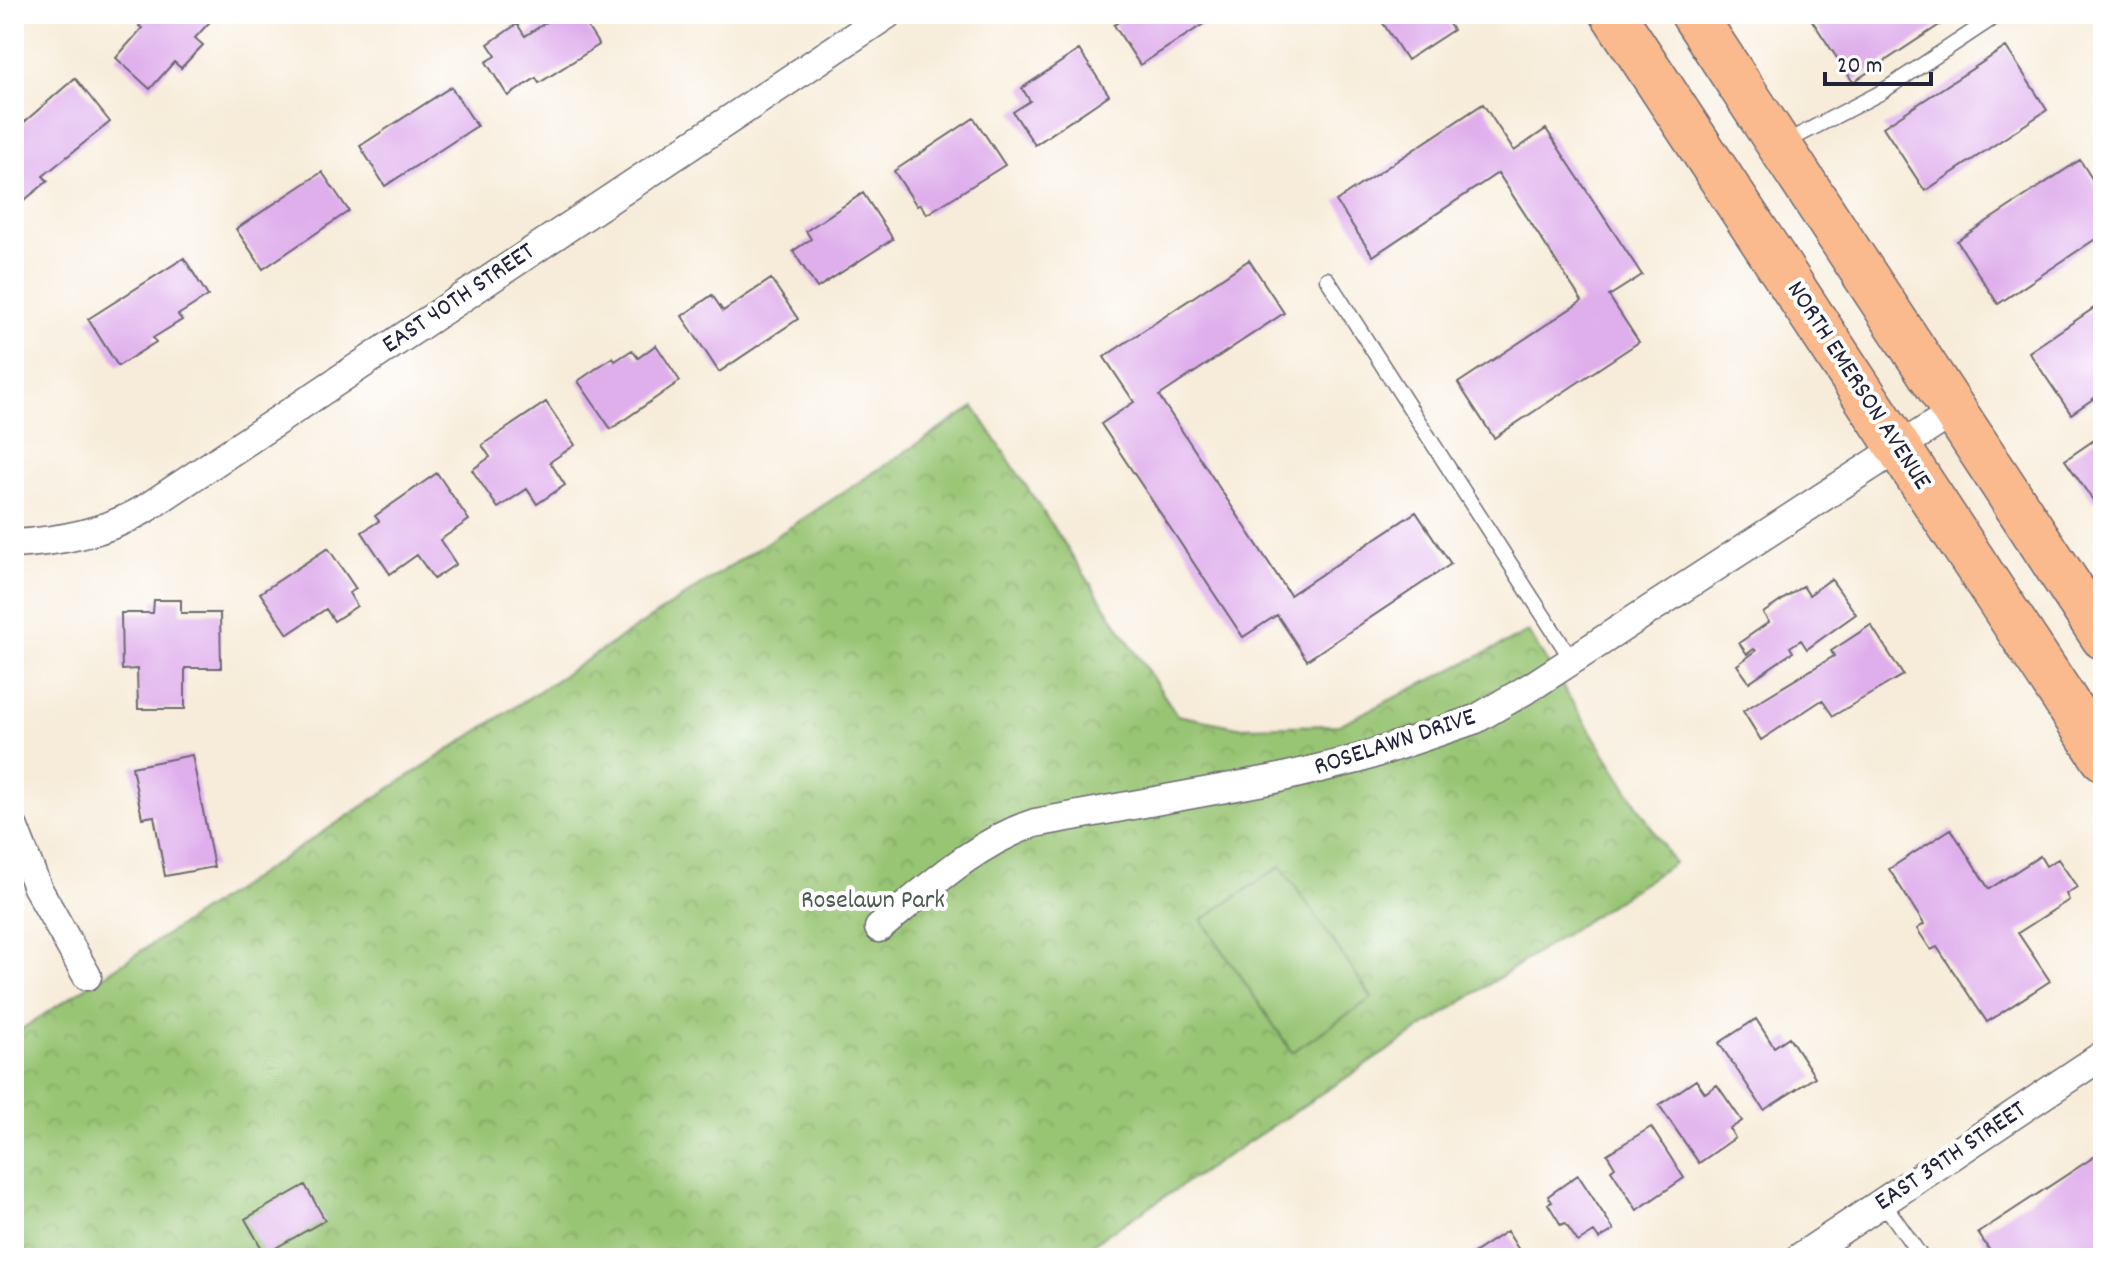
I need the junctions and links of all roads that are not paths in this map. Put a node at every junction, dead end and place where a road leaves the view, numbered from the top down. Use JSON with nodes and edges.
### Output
{"nodes":[{"id":1,"x":888,"y":14,"type":"edge"},
{"id":2,"x":1613,"y":14,"type":"edge"},
{"id":3,"x":1693,"y":14,"type":"edge"},
{"id":4,"x":1999,"y":14,"type":"edge"},
{"id":5,"x":1780,"y":145,"type":"junction"},
{"id":6,"x":1327,"y":279,"type":"dead end"},
{"id":7,"x":1955,"y":411,"type":"junction"},
{"id":8,"x":1899,"y":448,"type":"junction"},
{"id":9,"x":14,"y":544,"type":"edge"},
{"id":10,"x":2103,"y":637,"type":"edge"},
{"id":11,"x":1572,"y":660,"type":"junction"},
{"id":12,"x":2103,"y":758,"type":"edge"},
{"id":13,"x":14,"y":828,"type":"edge"},
{"id":14,"x":879,"y":928,"type":"dead end"},
{"id":15,"x":87,"y":976,"type":"dead end"},
{"id":16,"x":2103,"y":1055,"type":"edge"},
{"id":17,"x":1883,"y":1202,"type":"junction"},
{"id":18,"x":1799,"y":1258,"type":"edge"},
{"id":19,"x":1922,"y":1258,"type":"edge"}],
"edges":[{"from":1,"to":9,"type":"street","name":"EAST 40TH STREET"},
{"from":2,"to":8,"type":"main road","name":"NORTH EMERSON AVENUE"},
{"from":3,"to":5,"type":"main road"},
{"from":4,"to":5,"type":"lane"},
{"from":5,"to":7,"type":"main road"},
{"from":6,"to":11,"type":"lane"},
{"from":7,"to":8,"type":"street","name":"ROSELAWN DRIVE"},
{"from":7,"to":10,"type":"main road"},
{"from":8,"to":11,"type":"street","name":"ROSELAWN DRIVE"},
{"from":8,"to":12,"type":"main road","name":"NORTH EMERSON AVENUE"},
{"from":11,"to":14,"type":"street","name":"ROSELAWN DRIVE"},
{"from":13,"to":15,"type":"street"},
{"from":16,"to":17,"type":"street","name":"EAST 39TH STREET"},
{"from":17,"to":18,"type":"street","name":"EAST 39TH STREET"},
{"from":17,"to":19,"type":"lane"}]}
